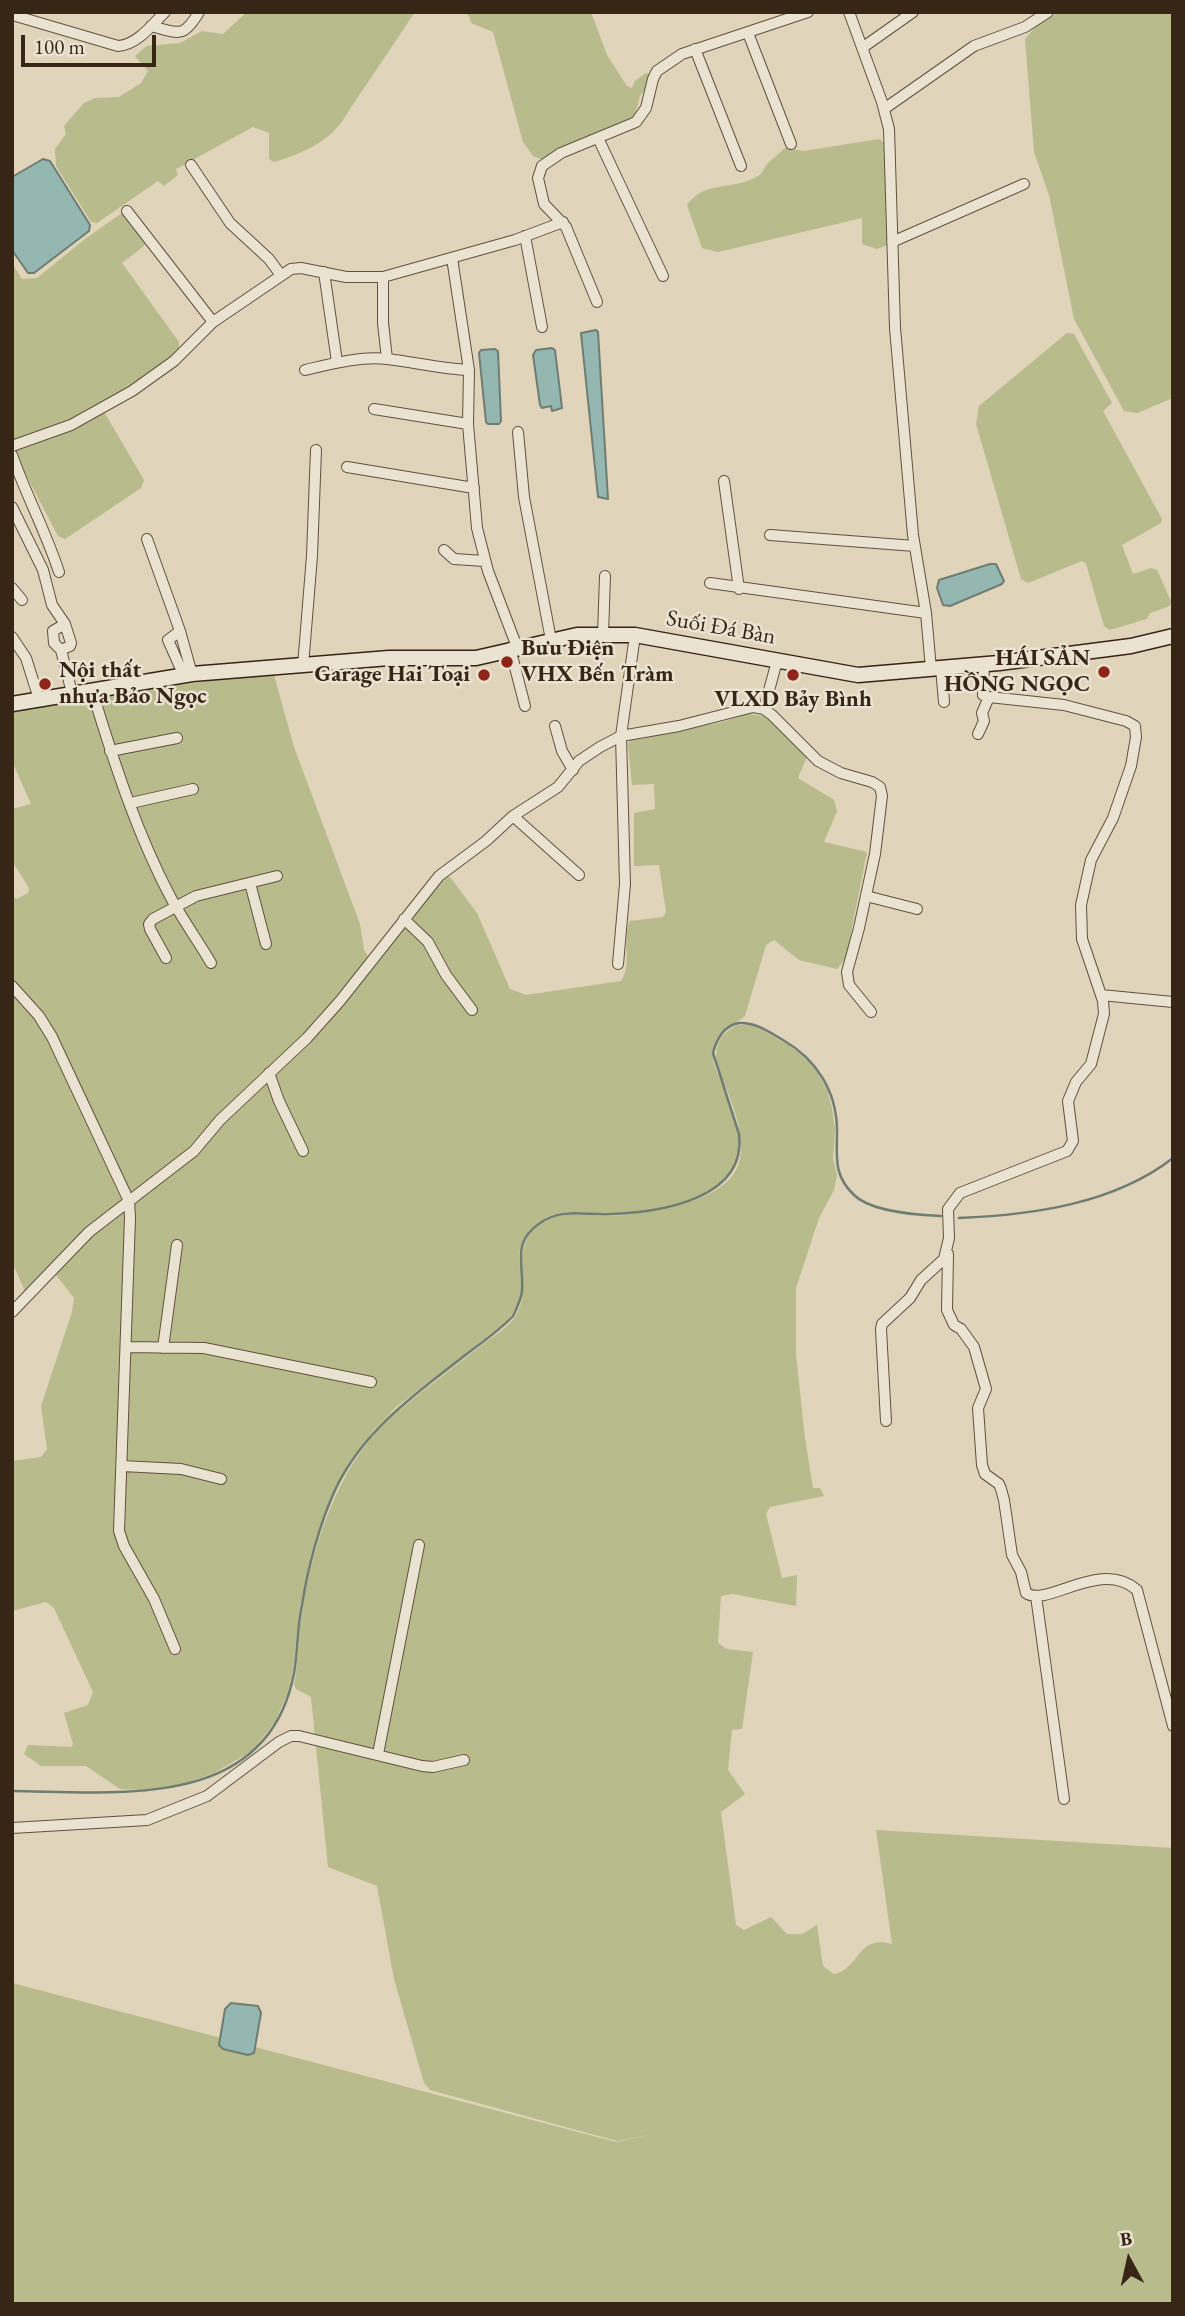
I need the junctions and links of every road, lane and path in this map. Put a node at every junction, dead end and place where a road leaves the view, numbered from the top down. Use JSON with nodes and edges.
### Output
{"nodes":[{"id":1,"x":165,"y":12,"type":"edge"},
{"id":2,"x":200,"y":12,"type":"edge"},
{"id":3,"x":808,"y":12,"type":"edge"},
{"id":4,"x":849,"y":12,"type":"edge"},
{"id":5,"x":913,"y":12,"type":"edge"},
{"id":6,"x":1048,"y":12,"type":"edge"},
{"id":7,"x":17,"y":14,"type":"edge"},
{"id":8,"x":151,"y":26,"type":"junction"},
{"id":9,"x":12,"y":28,"type":"edge"},
{"id":10,"x":748,"y":33,"type":"junction"},
{"id":11,"x":862,"y":48,"type":"junction"},
{"id":12,"x":695,"y":49,"type":"junction"},
{"id":13,"x":884,"y":109,"type":"junction"},
{"id":14,"x":598,"y":138,"type":"junction"},
{"id":15,"x":791,"y":144,"type":"dead end"},
{"id":16,"x":191,"y":165,"type":"dead end"},
{"id":17,"x":741,"y":166,"type":"dead end"},
{"id":18,"x":1024,"y":184,"type":"dead end"},
{"id":19,"x":127,"y":211,"type":"dead end"},
{"id":20,"x":563,"y":222,"type":"junction"},
{"id":21,"x":525,"y":236,"type":"junction"},
{"id":22,"x":892,"y":242,"type":"junction"},
{"id":23,"x":452,"y":258,"type":"junction"},
{"id":24,"x":324,"y":272,"type":"junction"},
{"id":25,"x":280,"y":274,"type":"junction"},
{"id":26,"x":663,"y":276,"type":"dead end"},
{"id":27,"x":383,"y":277,"type":"junction"},
{"id":28,"x":597,"y":302,"type":"dead end"},
{"id":29,"x":214,"y":322,"type":"junction"},
{"id":30,"x":542,"y":327,"type":"dead end"},
{"id":31,"x":387,"y":359,"type":"junction"},
{"id":32,"x":337,"y":362,"type":"junction"},
{"id":33,"x":305,"y":370,"type":"dead end"},
{"id":34,"x":469,"y":370,"type":"junction"},
{"id":35,"x":374,"y":410,"type":"dead end"},
{"id":36,"x":468,"y":424,"type":"junction"},
{"id":37,"x":518,"y":432,"type":"dead end"},
{"id":38,"x":12,"y":446,"type":"edge"},
{"id":39,"x":316,"y":450,"type":"dead end"},
{"id":40,"x":12,"y":455,"type":"edge"},
{"id":41,"x":347,"y":467,"type":"dead end"},
{"id":42,"x":724,"y":481,"type":"dead end"},
{"id":43,"x":474,"y":488,"type":"junction"},
{"id":44,"x":12,"y":507,"type":"edge"},
{"id":45,"x":771,"y":534,"type":"dead end"},
{"id":46,"x":147,"y":539,"type":"dead end"},
{"id":47,"x":915,"y":546,"type":"junction"},
{"id":48,"x":444,"y":550,"type":"dead end"},
{"id":49,"x":485,"y":561,"type":"junction"},
{"id":50,"x":59,"y":572,"type":"dead end"},
{"id":51,"x":605,"y":576,"type":"dead end"},
{"id":52,"x":710,"y":583,"type":"dead end"},
{"id":53,"x":12,"y":588,"type":"edge"},
{"id":54,"x":739,"y":589,"type":"junction"},
{"id":55,"x":22,"y":600,"type":"dead end"},
{"id":56,"x":926,"y":613,"type":"junction"},
{"id":57,"x":603,"y":635,"type":"junction"},
{"id":58,"x":635,"y":635,"type":"junction"},
{"id":59,"x":1173,"y":636,"type":"edge"},
{"id":60,"x":12,"y":637,"type":"edge"},
{"id":61,"x":551,"y":640,"type":"junction"},
{"id":62,"x":514,"y":648,"type":"junction"},
{"id":63,"x":777,"y":661,"type":"junction"},
{"id":64,"x":984,"y":664,"type":"junction"},
{"id":65,"x":303,"y":666,"type":"junction"},
{"id":66,"x":936,"y":668,"type":"junction"},
{"id":67,"x":188,"y":675,"type":"junction"},
{"id":68,"x":92,"y":690,"type":"junction"},
{"id":69,"x":72,"y":694,"type":"junction"},
{"id":70,"x":989,"y":697,"type":"junction"},
{"id":71,"x":39,"y":699,"type":"junction"},
{"id":72,"x":944,"y":702,"type":"dead end"},
{"id":73,"x":12,"y":704,"type":"edge"},
{"id":74,"x":525,"y":706,"type":"dead end"},
{"id":75,"x":764,"y":709,"type":"junction"},
{"id":76,"x":555,"y":726,"type":"dead end"},
{"id":77,"x":978,"y":734,"type":"dead end"},
{"id":78,"x":621,"y":736,"type":"junction"},
{"id":79,"x":177,"y":738,"type":"dead end"},
{"id":80,"x":110,"y":751,"type":"junction"},
{"id":81,"x":573,"y":770,"type":"junction"},
{"id":82,"x":193,"y":789,"type":"dead end"},
{"id":83,"x":131,"y":803,"type":"junction"},
{"id":84,"x":513,"y":816,"type":"junction"},
{"id":85,"x":579,"y":875,"type":"dead end"},
{"id":86,"x":277,"y":876,"type":"dead end"},
{"id":87,"x":250,"y":883,"type":"junction"},
{"id":88,"x":866,"y":896,"type":"junction"},
{"id":89,"x":176,"y":905,"type":"junction"},
{"id":90,"x":917,"y":909,"type":"dead end"},
{"id":91,"x":404,"y":919,"type":"junction"},
{"id":92,"x":266,"y":944,"type":"dead end"},
{"id":93,"x":166,"y":958,"type":"dead end"},
{"id":94,"x":211,"y":963,"type":"dead end"},
{"id":95,"x":618,"y":964,"type":"dead end"},
{"id":96,"x":12,"y":986,"type":"edge"},
{"id":97,"x":1101,"y":995,"type":"junction"},
{"id":98,"x":1173,"y":1002,"type":"edge"},
{"id":99,"x":472,"y":1010,"type":"dead end"},
{"id":100,"x":872,"y":1012,"type":"dead end"},
{"id":101,"x":269,"y":1073,"type":"junction"},
{"id":102,"x":303,"y":1151,"type":"dead end"},
{"id":103,"x":129,"y":1201,"type":"junction"},
{"id":104,"x":177,"y":1245,"type":"dead end"},
{"id":105,"x":948,"y":1251,"type":"junction"},
{"id":106,"x":12,"y":1312,"type":"edge"},
{"id":107,"x":126,"y":1347,"type":"junction"},
{"id":108,"x":163,"y":1348,"type":"junction"},
{"id":109,"x":371,"y":1382,"type":"dead end"},
{"id":110,"x":886,"y":1420,"type":"dead end"},
{"id":111,"x":122,"y":1466,"type":"junction"},
{"id":112,"x":221,"y":1479,"type":"dead end"},
{"id":113,"x":419,"y":1545,"type":"dead end"},
{"id":114,"x":1036,"y":1596,"type":"junction"},
{"id":115,"x":175,"y":1649,"type":"dead end"},
{"id":116,"x":1173,"y":1726,"type":"edge"},
{"id":117,"x":378,"y":1754,"type":"junction"},
{"id":118,"x":464,"y":1760,"type":"dead end"},
{"id":119,"x":1064,"y":1799,"type":"dead end"},
{"id":120,"x":12,"y":1828,"type":"edge"}],
"edges":[{"from":1,"to":8,"type":"street"},
{"from":2,"to":8,"type":"street"},
{"from":3,"to":10,"type":"street"},
{"from":4,"to":11,"type":"street"},
{"from":5,"to":11,"type":"street"},
{"from":6,"to":13,"type":"street"},
{"from":7,"to":8,"type":"street"},
{"from":7,"to":9,"type":"street"},
{"from":10,"to":12,"type":"street"},
{"from":10,"to":15,"type":"street"},
{"from":11,"to":13,"type":"street"},
{"from":12,"to":14,"type":"street"},
{"from":12,"to":17,"type":"street"},
{"from":13,"to":22,"type":"street"},
{"from":14,"to":20,"type":"street"},
{"from":14,"to":26,"type":"street"},
{"from":16,"to":25,"type":"street"},
{"from":18,"to":22,"type":"street"},
{"from":19,"to":29,"type":"street"},
{"from":20,"to":21,"type":"street"},
{"from":20,"to":28,"type":"street"},
{"from":21,"to":23,"type":"street"},
{"from":21,"to":30,"type":"street"},
{"from":22,"to":47,"type":"street"},
{"from":23,"to":27,"type":"street"},
{"from":23,"to":34,"type":"street"},
{"from":24,"to":25,"type":"street"},
{"from":24,"to":27,"type":"street"},
{"from":24,"to":32,"type":"street"},
{"from":25,"to":29,"type":"street"},
{"from":27,"to":31,"type":"street"},
{"from":29,"to":38,"type":"street"},
{"from":31,"to":32,"type":"street"},
{"from":31,"to":34,"type":"street"},
{"from":32,"to":33,"type":"street"},
{"from":34,"to":36,"type":"street"},
{"from":35,"to":36,"type":"street"},
{"from":36,"to":43,"type":"street"},
{"from":37,"to":61,"type":"street"},
{"from":39,"to":65,"type":"street"},
{"from":40,"to":50,"type":"street"},
{"from":41,"to":43,"type":"street"},
{"from":42,"to":54,"type":"street"},
{"from":43,"to":49,"type":"street"},
{"from":44,"to":69,"type":"street"},
{"from":45,"to":47,"type":"street"},
{"from":46,"to":67,"type":"street"},
{"from":47,"to":56,"type":"street"},
{"from":48,"to":49,"type":"street"},
{"from":49,"to":62,"type":"street"},
{"from":51,"to":57,"type":"street"},
{"from":52,"to":54,"type":"street"},
{"from":53,"to":55,"type":"street"},
{"from":54,"to":56,"type":"street"},
{"from":56,"to":66,"type":"street"},
{"from":57,"to":58,"type":"street","name":"Suối Đá Bàn"},
{"from":57,"to":61,"type":"street","name":"Suối Đá Bàn"},
{"from":58,"to":63,"type":"street","name":"Suối Đá Bàn"},
{"from":58,"to":78,"type":"street"},
{"from":59,"to":64,"type":"street","name":"Suối Đá Bàn"},
{"from":60,"to":71,"type":"street"},
{"from":61,"to":62,"type":"street","name":"Suối Đá Bàn"},
{"from":62,"to":65,"type":"street","name":"Suối Đá Bàn"},
{"from":62,"to":74,"type":"street"},
{"from":63,"to":66,"type":"street","name":"Suối Đá Bàn"},
{"from":63,"to":75,"type":"street"},
{"from":64,"to":66,"type":"street","name":"Suối Đá Bàn"},
{"from":64,"to":70,"type":"street"},
{"from":65,"to":67,"type":"street","name":"Suối Đá Bàn"},
{"from":66,"to":72,"type":"street"},
{"from":67,"to":68,"type":"street","name":"Suối Đá Bàn"},
{"from":68,"to":69,"type":"street","name":"Suối Đá Bàn"},
{"from":68,"to":80,"type":"street"},
{"from":69,"to":71,"type":"street","name":"Suối Đá Bàn"},
{"from":70,"to":77,"type":"street"},
{"from":70,"to":97,"type":"street"},
{"from":71,"to":73,"type":"street","name":"Suối Đá Bàn"},
{"from":75,"to":78,"type":"street"},
{"from":75,"to":88,"type":"street"},
{"from":76,"to":81,"type":"street"},
{"from":78,"to":81,"type":"street"},
{"from":78,"to":95,"type":"street"},
{"from":79,"to":80,"type":"street"},
{"from":80,"to":83,"type":"street"},
{"from":81,"to":84,"type":"street"},
{"from":82,"to":83,"type":"street"},
{"from":83,"to":89,"type":"street"},
{"from":84,"to":85,"type":"street"},
{"from":84,"to":91,"type":"street"},
{"from":86,"to":87,"type":"street"},
{"from":87,"to":89,"type":"street"},
{"from":87,"to":92,"type":"street"},
{"from":88,"to":90,"type":"street"},
{"from":88,"to":100,"type":"street"},
{"from":89,"to":93,"type":"street"},
{"from":89,"to":94,"type":"street"},
{"from":91,"to":99,"type":"street"},
{"from":91,"to":101,"type":"street"},
{"from":96,"to":103,"type":"street"},
{"from":97,"to":98,"type":"street"},
{"from":97,"to":105,"type":"street"},
{"from":101,"to":102,"type":"street"},
{"from":101,"to":103,"type":"street"},
{"from":103,"to":106,"type":"street"},
{"from":103,"to":107,"type":"street"},
{"from":104,"to":108,"type":"street"},
{"from":105,"to":110,"type":"street"},
{"from":105,"to":114,"type":"street"},
{"from":107,"to":108,"type":"street"},
{"from":107,"to":111,"type":"street"},
{"from":108,"to":109,"type":"street"},
{"from":111,"to":112,"type":"street"},
{"from":111,"to":115,"type":"street"},
{"from":113,"to":117,"type":"street"},
{"from":114,"to":116,"type":"street"},
{"from":114,"to":119,"type":"street"},
{"from":117,"to":118,"type":"street"},
{"from":117,"to":120,"type":"street"}]}
